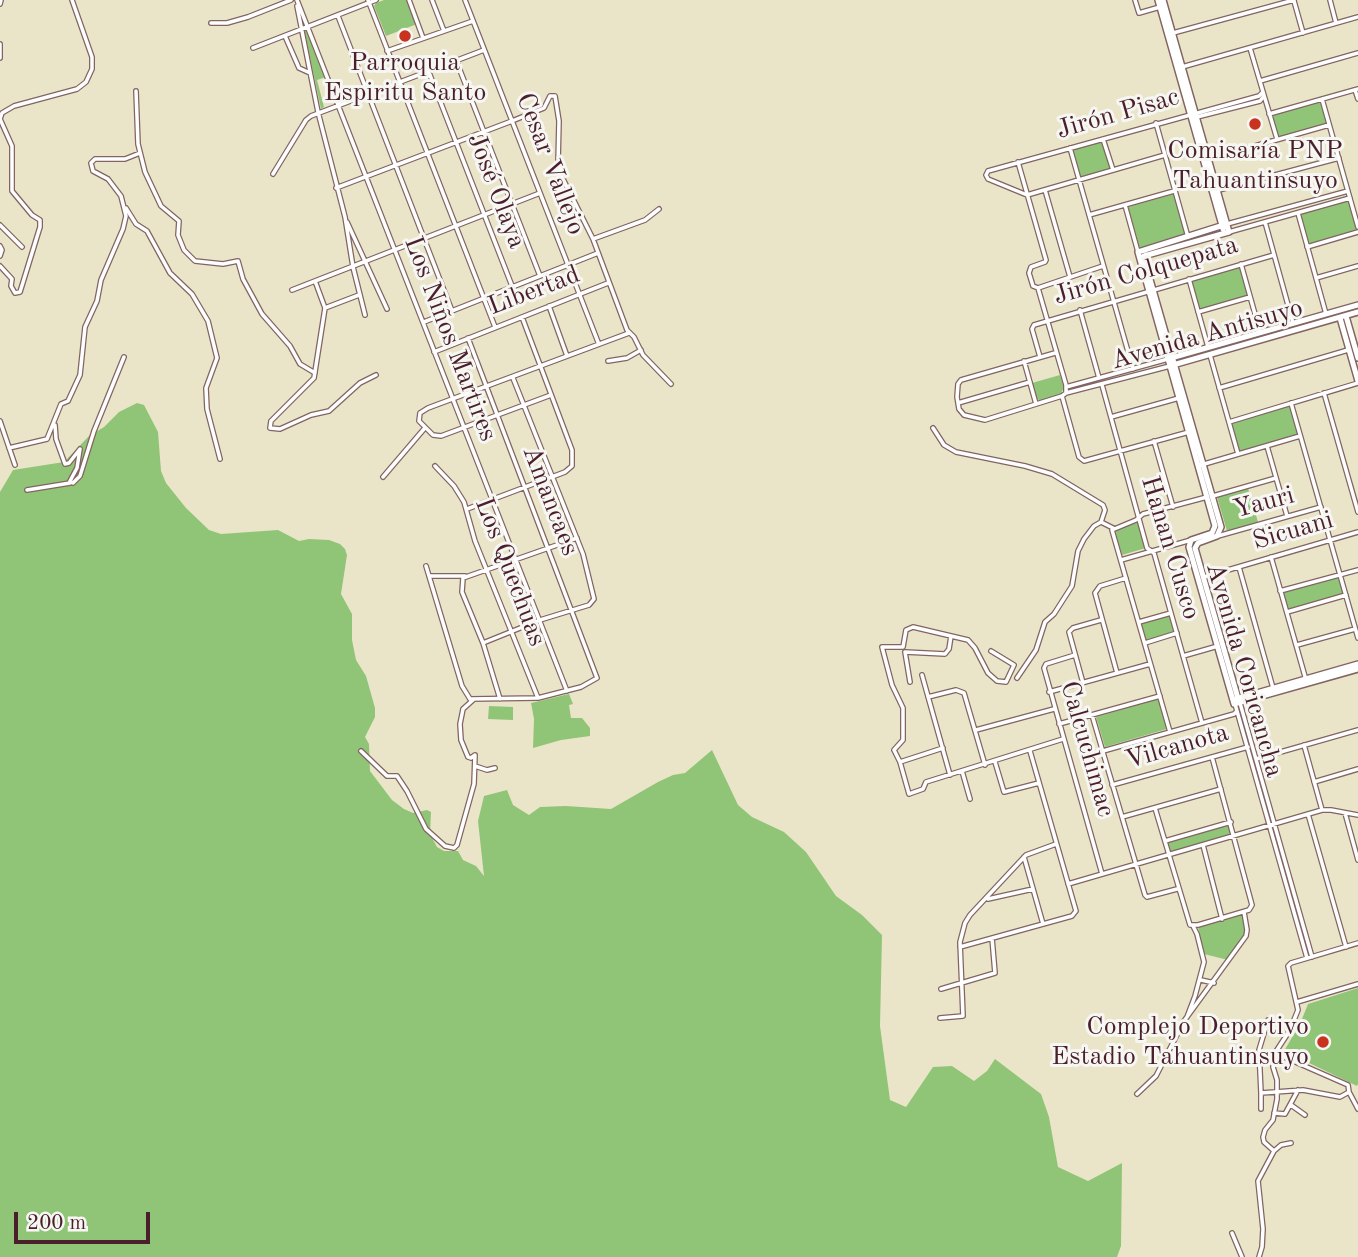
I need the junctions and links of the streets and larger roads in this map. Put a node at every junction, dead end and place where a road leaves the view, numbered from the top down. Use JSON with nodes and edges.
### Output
{"nodes":[{"id":1,"x":72,"y":0,"type":"edge"},
{"id":2,"x":291,"y":0,"type":"edge"},
{"id":3,"x":296,"y":0,"type":"edge"},
{"id":4,"x":376,"y":0,"type":"edge"},
{"id":5,"x":409,"y":0,"type":"edge"},
{"id":6,"x":432,"y":0,"type":"edge"},
{"id":7,"x":465,"y":0,"type":"edge"},
{"id":8,"x":1135,"y":0,"type":"edge"},
{"id":9,"x":1294,"y":0,"type":"edge"},
{"id":10,"x":1330,"y":0,"type":"edge"},
{"id":11,"x":368,"y":1,"type":"edge"},
{"id":12,"x":1161,"y":2,"type":"edge"},
{"id":13,"x":338,"y":16,"type":"junction"},
{"id":14,"x":1358,"y":17,"type":"edge"},
{"id":15,"x":473,"y":21,"type":"junction"},
{"id":16,"x":211,"y":23,"type":"dead end"},
{"id":17,"x":1336,"y":23,"type":"junction"},
{"id":18,"x":307,"y":27,"type":"junction"},
{"id":19,"x":301,"y":29,"type":"junction"},
{"id":20,"x":443,"y":31,"type":"junction"},
{"id":21,"x":1173,"y":33,"type":"junction"},
{"id":22,"x":1303,"y":33,"type":"junction"},
{"id":23,"x":285,"y":36,"type":"junction"},
{"id":24,"x":423,"y":38,"type":"junction"},
{"id":25,"x":0,"y":44,"type":"edge"},
{"id":26,"x":253,"y":48,"type":"dead end"},
{"id":27,"x":1250,"y":48,"type":"junction"},
{"id":28,"x":484,"y":50,"type":"junction"},
{"id":29,"x":387,"y":51,"type":"junction"},
{"id":30,"x":1358,"y":53,"type":"edge"},
{"id":31,"x":0,"y":58,"type":"edge"},
{"id":32,"x":456,"y":60,"type":"junction"},
{"id":33,"x":1180,"y":68,"type":"junction"},
{"id":34,"x":428,"y":70,"type":"junction"},
{"id":35,"x":310,"y":73,"type":"junction"},
{"id":36,"x":399,"y":81,"type":"junction"},
{"id":37,"x":1259,"y":81,"type":"junction"},
{"id":38,"x":1357,"y":89,"type":"edge"},
{"id":39,"x":136,"y":91,"type":"dead end"},
{"id":40,"x":367,"y":93,"type":"junction"},
{"id":41,"x":1263,"y":94,"type":"junction"},
{"id":42,"x":1322,"y":99,"type":"junction"},
{"id":43,"x":1358,"y":99,"type":"edge"},
{"id":44,"x":337,"y":105,"type":"junction"},
{"id":45,"x":318,"y":112,"type":"junction"},
{"id":46,"x":1269,"y":114,"type":"junction"},
{"id":47,"x":1194,"y":115,"type":"junction"},
{"id":48,"x":512,"y":121,"type":"junction"},
{"id":49,"x":1156,"y":123,"type":"junction"},
{"id":50,"x":1329,"y":125,"type":"junction"},
{"id":51,"x":484,"y":131,"type":"junction"},
{"id":52,"x":1103,"y":139,"type":"junction"},
{"id":53,"x":1277,"y":139,"type":"junction"},
{"id":54,"x":457,"y":142,"type":"junction"},
{"id":55,"x":1070,"y":148,"type":"junction"},
{"id":56,"x":140,"y":153,"type":"junction"},
{"id":57,"x":426,"y":153,"type":"junction"},
{"id":58,"x":1165,"y":155,"type":"junction"},
{"id":59,"x":1339,"y":158,"type":"junction"},
{"id":60,"x":1209,"y":159,"type":"junction"},
{"id":61,"x":1018,"y":162,"type":"junction"},
{"id":62,"x":395,"y":165,"type":"junction"},
{"id":63,"x":1112,"y":170,"type":"junction"},
{"id":64,"x":273,"y":174,"type":"dead end"},
{"id":65,"x":366,"y":176,"type":"junction"},
{"id":66,"x":1079,"y":180,"type":"junction"},
{"id":67,"x":336,"y":188,"type":"junction"},
{"id":68,"x":1045,"y":190,"type":"junction"},
{"id":69,"x":1175,"y":191,"type":"junction"},
{"id":70,"x":1215,"y":191,"type":"junction"},
{"id":71,"x":1348,"y":191,"type":"junction"},
{"id":72,"x":540,"y":193,"type":"junction"},
{"id":73,"x":1027,"y":195,"type":"junction"},
{"id":74,"x":121,"y":196,"type":"junction"},
{"id":75,"x":1350,"y":198,"type":"junction"},
{"id":76,"x":512,"y":204,"type":"junction"},
{"id":77,"x":1125,"y":205,"type":"junction"},
{"id":78,"x":659,"y":209,"type":"dead end"},
{"id":79,"x":1298,"y":213,"type":"junction"},
{"id":80,"x":484,"y":215,"type":"junction"},
{"id":81,"x":1089,"y":215,"type":"junction"},
{"id":82,"x":345,"y":217,"type":"junction"},
{"id":83,"x":1265,"y":222,"type":"junction"},
{"id":84,"x":0,"y":225,"type":"edge"},
{"id":85,"x":456,"y":226,"type":"junction"},
{"id":86,"x":1226,"y":229,"type":"junction"},
{"id":87,"x":1358,"y":229,"type":"edge"},
{"id":88,"x":1188,"y":237,"type":"junction"},
{"id":89,"x":424,"y":238,"type":"junction"},
{"id":90,"x":593,"y":239,"type":"junction"},
{"id":91,"x":0,"y":246,"type":"edge"},
{"id":92,"x":22,"y":247,"type":"dead end"},
{"id":93,"x":1307,"y":247,"type":"junction"},
{"id":94,"x":394,"y":250,"type":"junction"},
{"id":95,"x":598,"y":253,"type":"junction"},
{"id":96,"x":1141,"y":255,"type":"junction"},
{"id":97,"x":1274,"y":255,"type":"junction"},
{"id":98,"x":0,"y":256,"type":"edge"},
{"id":99,"x":364,"y":262,"type":"junction"},
{"id":100,"x":1241,"y":264,"type":"junction"},
{"id":101,"x":568,"y":265,"type":"junction"},
{"id":102,"x":0,"y":266,"type":"edge"},
{"id":103,"x":1103,"y":266,"type":"junction"},
{"id":104,"x":1358,"y":266,"type":"edge"},
{"id":105,"x":353,"y":267,"type":"junction"},
{"id":106,"x":540,"y":276,"type":"junction"},
{"id":107,"x":1070,"y":277,"type":"junction"},
{"id":108,"x":1316,"y":278,"type":"junction"},
{"id":109,"x":1189,"y":279,"type":"junction"},
{"id":110,"x":315,"y":281,"type":"junction"},
{"id":111,"x":608,"y":283,"type":"junction"},
{"id":112,"x":512,"y":286,"type":"junction"},
{"id":113,"x":1038,"y":288,"type":"junction"},
{"id":114,"x":292,"y":290,"type":"dead end"},
{"id":115,"x":1151,"y":290,"type":"junction"},
{"id":116,"x":579,"y":294,"type":"junction"},
{"id":117,"x":359,"y":295,"type":"junction"},
{"id":118,"x":1250,"y":297,"type":"junction"},
{"id":119,"x":483,"y":298,"type":"junction"},
{"id":120,"x":1113,"y":301,"type":"junction"},
{"id":121,"x":1358,"y":305,"type":"edge"},
{"id":122,"x":549,"y":306,"type":"junction"},
{"id":123,"x":325,"y":308,"type":"junction"},
{"id":124,"x":387,"y":309,"type":"dead end"},
{"id":125,"x":1080,"y":310,"type":"junction"},
{"id":126,"x":452,"y":311,"type":"junction"},
{"id":127,"x":1198,"y":312,"type":"junction"},
{"id":128,"x":1358,"y":312,"type":"edge"},
{"id":129,"x":1326,"y":314,"type":"junction"},
{"id":130,"x":365,"y":315,"type":"dead end"},
{"id":131,"x":522,"y":317,"type":"junction"},
{"id":132,"x":1343,"y":317,"type":"junction"},
{"id":133,"x":1046,"y":320,"type":"junction"},
{"id":134,"x":423,"y":322,"type":"junction"},
{"id":135,"x":1293,"y":323,"type":"junction"},
{"id":136,"x":495,"y":327,"type":"junction"},
{"id":137,"x":1260,"y":332,"type":"junction"},
{"id":138,"x":629,"y":333,"type":"junction"},
{"id":139,"x":468,"y":338,"type":"junction"},
{"id":140,"x":598,"y":342,"type":"junction"},
{"id":141,"x":1208,"y":347,"type":"junction"},
{"id":142,"x":1352,"y":349,"type":"junction"},
{"id":143,"x":640,"y":350,"type":"junction"},
{"id":144,"x":434,"y":352,"type":"junction"},
{"id":145,"x":1056,"y":352,"type":"junction"},
{"id":146,"x":1210,"y":355,"type":"junction"},
{"id":147,"x":567,"y":356,"type":"junction"},
{"id":148,"x":124,"y":357,"type":"dead end"},
{"id":149,"x":1040,"y":357,"type":"junction"},
{"id":150,"x":1358,"y":358,"type":"edge"},
{"id":151,"x":608,"y":361,"type":"dead end"},
{"id":152,"x":1024,"y":361,"type":"junction"},
{"id":153,"x":1171,"y":362,"type":"junction"},
{"id":154,"x":541,"y":366,"type":"junction"},
{"id":155,"x":1133,"y":369,"type":"junction"},
{"id":156,"x":315,"y":373,"type":"junction"},
{"id":157,"x":376,"y":375,"type":"dead end"},
{"id":158,"x":513,"y":378,"type":"junction"},
{"id":159,"x":1099,"y":378,"type":"junction"},
{"id":160,"x":1030,"y":382,"type":"junction"},
{"id":161,"x":1358,"y":382,"type":"edge"},
{"id":162,"x":671,"y":384,"type":"dead end"},
{"id":163,"x":1102,"y":384,"type":"junction"},
{"id":164,"x":1066,"y":387,"type":"junction"},
{"id":165,"x":485,"y":388,"type":"junction"},
{"id":166,"x":1219,"y":388,"type":"junction"},
{"id":167,"x":1324,"y":393,"type":"junction"},
{"id":168,"x":551,"y":395,"type":"junction"},
{"id":169,"x":1064,"y":395,"type":"junction"},
{"id":170,"x":1179,"y":398,"type":"junction"},
{"id":171,"x":453,"y":400,"type":"junction"},
{"id":172,"x":958,"y":403,"type":"junction"},
{"id":173,"x":1291,"y":403,"type":"junction"},
{"id":174,"x":1036,"y":404,"type":"junction"},
{"id":175,"x":524,"y":406,"type":"junction"},
{"id":176,"x":496,"y":417,"type":"junction"},
{"id":177,"x":1111,"y":417,"type":"junction"},
{"id":178,"x":1,"y":421,"type":"edge"},
{"id":179,"x":1229,"y":422,"type":"junction"},
{"id":180,"x":55,"y":423,"type":"junction"},
{"id":181,"x":464,"y":428,"type":"junction"},
{"id":182,"x":933,"y":428,"type":"dead end"},
{"id":183,"x":424,"y":429,"type":"junction"},
{"id":184,"x":1189,"y":432,"type":"junction"},
{"id":185,"x":1300,"y":436,"type":"junction"},
{"id":186,"x":1154,"y":440,"type":"junction"},
{"id":187,"x":1267,"y":446,"type":"junction"},
{"id":188,"x":9,"y":448,"type":"junction"},
{"id":189,"x":1120,"y":452,"type":"junction"},
{"id":190,"x":1238,"y":454,"type":"junction"},
{"id":191,"x":220,"y":459,"type":"dead end"},
{"id":192,"x":15,"y":465,"type":"dead end"},
{"id":193,"x":1201,"y":465,"type":"junction"},
{"id":194,"x":435,"y":466,"type":"dead end"},
{"id":195,"x":383,"y":477,"type":"dead end"},
{"id":196,"x":551,"y":477,"type":"junction"},
{"id":197,"x":1276,"y":478,"type":"junction"},
{"id":198,"x":70,"y":483,"type":"junction"},
{"id":199,"x":524,"y":488,"type":"junction"},
{"id":200,"x":27,"y":490,"type":"dead end"},
{"id":201,"x":1210,"y":496,"type":"junction"},
{"id":202,"x":491,"y":500,"type":"junction"},
{"id":203,"x":1173,"y":507,"type":"junction"},
{"id":204,"x":1321,"y":507,"type":"junction"},
{"id":205,"x":467,"y":509,"type":"junction"},
{"id":206,"x":1358,"y":512,"type":"edge"},
{"id":207,"x":1287,"y":516,"type":"junction"},
{"id":208,"x":1139,"y":517,"type":"junction"},
{"id":209,"x":1101,"y":522,"type":"junction"},
{"id":210,"x":1113,"y":527,"type":"junction"},
{"id":211,"x":1358,"y":532,"type":"edge"},
{"id":212,"x":1217,"y":536,"type":"junction"},
{"id":213,"x":577,"y":538,"type":"junction"},
{"id":214,"x":1191,"y":540,"type":"junction"},
{"id":215,"x":1330,"y":540,"type":"junction"},
{"id":216,"x":548,"y":548,"type":"junction"},
{"id":217,"x":1150,"y":550,"type":"junction"},
{"id":218,"x":1271,"y":557,"type":"junction"},
{"id":219,"x":1121,"y":559,"type":"junction"},
{"id":220,"x":516,"y":561,"type":"junction"},
{"id":221,"x":426,"y":566,"type":"dead end"},
{"id":222,"x":1239,"y":567,"type":"junction"},
{"id":223,"x":487,"y":570,"type":"junction"},
{"id":224,"x":1358,"y":570,"type":"edge"},
{"id":225,"x":1340,"y":575,"type":"junction"},
{"id":226,"x":429,"y":576,"type":"junction"},
{"id":227,"x":465,"y":576,"type":"junction"},
{"id":228,"x":1126,"y":578,"type":"junction"},
{"id":229,"x":1201,"y":578,"type":"junction"},
{"id":230,"x":1280,"y":591,"type":"junction"},
{"id":231,"x":1346,"y":595,"type":"junction"},
{"id":232,"x":571,"y":609,"type":"junction"},
{"id":233,"x":1286,"y":612,"type":"junction"},
{"id":234,"x":1171,"y":613,"type":"junction"},
{"id":235,"x":540,"y":620,"type":"junction"},
{"id":236,"x":1101,"y":621,"type":"junction"},
{"id":237,"x":1139,"y":622,"type":"junction"},
{"id":238,"x":1355,"y":629,"type":"junction"},
{"id":239,"x":511,"y":631,"type":"junction"},
{"id":240,"x":1177,"y":633,"type":"junction"},
{"id":241,"x":951,"y":636,"type":"junction"},
{"id":242,"x":1358,"y":638,"type":"edge"},
{"id":243,"x":483,"y":643,"type":"junction"},
{"id":244,"x":1144,"y":643,"type":"junction"},
{"id":245,"x":1218,"y":646,"type":"junction"},
{"id":246,"x":1296,"y":646,"type":"junction"},
{"id":247,"x":990,"y":650,"type":"dead end"},
{"id":248,"x":1075,"y":655,"type":"junction"},
{"id":249,"x":1183,"y":656,"type":"junction"},
{"id":250,"x":1150,"y":664,"type":"junction"},
{"id":251,"x":1358,"y":666,"type":"edge"},
{"id":252,"x":1116,"y":673,"type":"junction"},
{"id":253,"x":922,"y":675,"type":"dead end"},
{"id":254,"x":1017,"y":678,"type":"dead end"},
{"id":255,"x":910,"y":681,"type":"dead end"},
{"id":256,"x":1306,"y":681,"type":"junction"},
{"id":257,"x":1083,"y":683,"type":"junction"},
{"id":258,"x":1273,"y":688,"type":"junction"},
{"id":259,"x":567,"y":691,"type":"junction"},
{"id":260,"x":1049,"y":692,"type":"junction"},
{"id":261,"x":1160,"y":696,"type":"junction"},
{"id":262,"x":928,"y":697,"type":"junction"},
{"id":263,"x":538,"y":698,"type":"junction"},
{"id":264,"x":500,"y":699,"type":"junction"},
{"id":265,"x":472,"y":700,"type":"junction"},
{"id":266,"x":1236,"y":701,"type":"junction"},
{"id":267,"x":1055,"y":709,"type":"junction"},
{"id":268,"x":1237,"y":712,"type":"junction"},
{"id":269,"x":1092,"y":715,"type":"junction"},
{"id":270,"x":1202,"y":723,"type":"junction"},
{"id":271,"x":1059,"y":724,"type":"junction"},
{"id":272,"x":976,"y":730,"type":"junction"},
{"id":273,"x":1358,"y":730,"type":"edge"},
{"id":274,"x":1170,"y":732,"type":"junction"},
{"id":275,"x":1063,"y":739,"type":"junction"},
{"id":276,"x":1304,"y":745,"type":"junction"},
{"id":277,"x":1249,"y":746,"type":"junction"},
{"id":278,"x":943,"y":748,"type":"junction"},
{"id":279,"x":361,"y":751,"type":"dead end"},
{"id":280,"x":1030,"y":751,"type":"junction"},
{"id":281,"x":1103,"y":751,"type":"junction"},
{"id":282,"x":1212,"y":757,"type":"junction"},
{"id":283,"x":1256,"y":759,"type":"junction"},
{"id":284,"x":900,"y":762,"type":"junction"},
{"id":285,"x":995,"y":762,"type":"junction"},
{"id":286,"x":985,"y":765,"type":"junction"},
{"id":287,"x":475,"y":766,"type":"junction"},
{"id":288,"x":495,"y":768,"type":"dead end"},
{"id":289,"x":1358,"y":769,"type":"edge"},
{"id":290,"x":962,"y":771,"type":"junction"},
{"id":291,"x":950,"y":775,"type":"junction"},
{"id":292,"x":1314,"y":782,"type":"junction"},
{"id":293,"x":1039,"y":783,"type":"junction"},
{"id":294,"x":1112,"y":785,"type":"junction"},
{"id":295,"x":1222,"y":789,"type":"junction"},
{"id":296,"x":970,"y":799,"type":"dead end"},
{"id":297,"x":1155,"y":808,"type":"junction"},
{"id":298,"x":1322,"y":810,"type":"junction"},
{"id":299,"x":1345,"y":813,"type":"junction"},
{"id":300,"x":1308,"y":814,"type":"junction"},
{"id":301,"x":1358,"y":815,"type":"edge"},
{"id":302,"x":1121,"y":818,"type":"junction"},
{"id":303,"x":1231,"y":822,"type":"junction"},
{"id":304,"x":1274,"y":824,"type":"junction"},
{"id":305,"x":1269,"y":826,"type":"junction"},
{"id":306,"x":1234,"y":836,"type":"junction"},
{"id":307,"x":1165,"y":841,"type":"junction"},
{"id":308,"x":1056,"y":844,"type":"junction"},
{"id":309,"x":1203,"y":845,"type":"junction"},
{"id":310,"x":1169,"y":855,"type":"junction"},
{"id":311,"x":1024,"y":857,"type":"junction"},
{"id":312,"x":1358,"y":860,"type":"edge"},
{"id":313,"x":1135,"y":865,"type":"junction"},
{"id":314,"x":1102,"y":874,"type":"junction"},
{"id":315,"x":1068,"y":884,"type":"junction"},
{"id":316,"x":1033,"y":889,"type":"junction"},
{"id":317,"x":1178,"y":889,"type":"junction"},
{"id":318,"x":986,"y":900,"type":"junction"},
{"id":319,"x":1244,"y":912,"type":"junction"},
{"id":320,"x":1222,"y":919,"type":"junction"},
{"id":321,"x":1043,"y":924,"type":"junction"},
{"id":322,"x":1193,"y":926,"type":"junction"},
{"id":323,"x":992,"y":938,"type":"junction"},
{"id":324,"x":1358,"y":943,"type":"edge"},
{"id":325,"x":960,"y":947,"type":"junction"},
{"id":326,"x":1346,"y":947,"type":"junction"},
{"id":327,"x":1309,"y":957,"type":"junction"},
{"id":328,"x":1201,"y":980,"type":"junction"},
{"id":329,"x":962,"y":981,"type":"junction"},
{"id":330,"x":1214,"y":983,"type":"junction"},
{"id":331,"x":1358,"y":984,"type":"edge"},
{"id":332,"x":941,"y":989,"type":"dead end"},
{"id":333,"x":1195,"y":996,"type":"junction"},
{"id":334,"x":1203,"y":999,"type":"junction"},
{"id":335,"x":1297,"y":1002,"type":"junction"},
{"id":336,"x":940,"y":1018,"type":"dead end"},
{"id":337,"x":1268,"y":1020,"type":"dead end"},
{"id":338,"x":1184,"y":1021,"type":"junction"},
{"id":339,"x":1275,"y":1053,"type":"junction"},
{"id":340,"x":1298,"y":1090,"type":"junction"},
{"id":341,"x":1349,"y":1092,"type":"junction"},
{"id":342,"x":1261,"y":1093,"type":"junction"},
{"id":343,"x":1277,"y":1093,"type":"junction"},
{"id":344,"x":1137,"y":1094,"type":"dead end"},
{"id":345,"x":1291,"y":1105,"type":"junction"},
{"id":346,"x":1261,"y":1109,"type":"dead end"},
{"id":347,"x":1358,"y":1109,"type":"edge"},
{"id":348,"x":1274,"y":1113,"type":"junction"},
{"id":349,"x":1305,"y":1115,"type":"dead end"},
{"id":350,"x":1291,"y":1143,"type":"dead end"},
{"id":351,"x":1274,"y":1150,"type":"junction"},
{"id":352,"x":1232,"y":1233,"type":"dead end"},
{"id":353,"x":1242,"y":1257,"type":"edge"},
{"id":354,"x":1259,"y":1257,"type":"edge"}],
"edges":[{"from":1,"to":102,"type":"street"},
{"from":2,"to":16,"type":"street"},
{"from":3,"to":18,"type":"street","name":"Los Niños Martires"},
{"from":3,"to":19,"type":"street"},
{"from":4,"to":11,"type":"street"},
{"from":5,"to":24,"type":"street"},
{"from":6,"to":20,"type":"street"},
{"from":7,"to":15,"type":"street","name":"Cesar Vallejo"},
{"from":8,"to":12,"type":"street"},
{"from":9,"to":21,"type":"street"},
{"from":9,"to":22,"type":"street"},
{"from":10,"to":17,"type":"street"},
{"from":11,"to":13,"type":"street"},
{"from":11,"to":29,"type":"street"},
{"from":12,"to":21,"type":"street"},
{"from":12,"to":33,"type":"street"},
{"from":13,"to":18,"type":"street"},
{"from":13,"to":40,"type":"street"},
{"from":14,"to":17,"type":"street"},
{"from":15,"to":20,"type":"street"},
{"from":15,"to":28,"type":"street","name":"Cesar Vallejo"},
{"from":17,"to":22,"type":"street"},
{"from":18,"to":19,"type":"street"},
{"from":18,"to":44,"type":"street","name":"Los Niños Martires"},
{"from":19,"to":23,"type":"street"},
{"from":19,"to":35,"type":"street"},
{"from":20,"to":24,"type":"street"},
{"from":21,"to":33,"type":"street"},
{"from":22,"to":27,"type":"street"},
{"from":23,"to":26,"type":"street"},
{"from":23,"to":35,"type":"street"},
{"from":24,"to":29,"type":"street"},
{"from":25,"to":31,"type":"street"},
{"from":27,"to":33,"type":"street"},
{"from":27,"to":37,"type":"street"},
{"from":28,"to":32,"type":"street"},
{"from":28,"to":48,"type":"street","name":"Cesar Vallejo"},
{"from":29,"to":36,"type":"street"},
{"from":30,"to":37,"type":"street"},
{"from":32,"to":34,"type":"street"},
{"from":32,"to":51,"type":"street"},
{"from":33,"to":47,"type":"street"},
{"from":34,"to":36,"type":"street"},
{"from":34,"to":54,"type":"street","name":"José Olaya"},
{"from":35,"to":45,"type":"street"},
{"from":36,"to":40,"type":"street"},
{"from":36,"to":57,"type":"street"},
{"from":37,"to":41,"type":"street"},
{"from":38,"to":42,"type":"street"},
{"from":38,"to":43,"type":"street"},
{"from":39,"to":56,"type":"street"},
{"from":40,"to":44,"type":"street"},
{"from":40,"to":62,"type":"street"},
{"from":41,"to":46,"type":"street"},
{"from":41,"to":47,"type":"street","name":"Jirón Pisac"},
{"from":42,"to":46,"type":"street"},
{"from":42,"to":50,"type":"street"},
{"from":44,"to":45,"type":"street"},
{"from":44,"to":65,"type":"street","name":"Los Niños Martires"},
{"from":45,"to":64,"type":"street"},
{"from":45,"to":67,"type":"street"},
{"from":46,"to":53,"type":"street"},
{"from":47,"to":49,"type":"street","name":"Jirón Pisac"},
{"from":47,"to":60,"type":"street"},
{"from":47,"to":70,"type":"street"},
{"from":48,"to":51,"type":"street"},
{"from":48,"to":72,"type":"street","name":"Cesar Vallejo"},
{"from":48,"to":90,"type":"street"},
{"from":49,"to":52,"type":"street","name":"Jirón Pisac"},
{"from":49,"to":58,"type":"street"},
{"from":50,"to":53,"type":"street"},
{"from":50,"to":59,"type":"street"},
{"from":51,"to":54,"type":"street"},
{"from":51,"to":76,"type":"street"},
{"from":52,"to":55,"type":"street","name":"Jirón Pisac"},
{"from":52,"to":63,"type":"street"},
{"from":53,"to":60,"type":"street"},
{"from":54,"to":57,"type":"street"},
{"from":54,"to":80,"type":"street","name":"José Olaya"},
{"from":55,"to":61,"type":"street","name":"Jirón Pisac"},
{"from":55,"to":66,"type":"street"},
{"from":56,"to":74,"type":"street"},
{"from":56,"to":156,"type":"street"},
{"from":57,"to":62,"type":"street"},
{"from":57,"to":85,"type":"street"},
{"from":58,"to":63,"type":"street"},
{"from":58,"to":69,"type":"street"},
{"from":59,"to":70,"type":"street"},
{"from":59,"to":71,"type":"street"},
{"from":60,"to":70,"type":"street"},
{"from":61,"to":73,"type":"street"},
{"from":61,"to":73,"type":"street","name":"Jirón Pisac"},
{"from":62,"to":65,"type":"street"},
{"from":62,"to":89,"type":"street"},
{"from":63,"to":66,"type":"street"},
{"from":65,"to":67,"type":"street"},
{"from":65,"to":94,"type":"street","name":"Los Niños Martires"},
{"from":66,"to":68,"type":"street"},
{"from":66,"to":81,"type":"street"},
{"from":67,"to":82,"type":"street"},
{"from":68,"to":73,"type":"street"},
{"from":68,"to":107,"type":"street"},
{"from":69,"to":77,"type":"street"},
{"from":69,"to":88,"type":"street"},
{"from":70,"to":86,"type":"street"},
{"from":71,"to":75,"type":"street"},
{"from":71,"to":86,"type":"street"},
{"from":72,"to":76,"type":"street"},
{"from":72,"to":101,"type":"street","name":"Cesar Vallejo"},
{"from":73,"to":113,"type":"street"},
{"from":74,"to":180,"type":"street"},
{"from":74,"to":191,"type":"street"},
{"from":75,"to":79,"type":"street"},
{"from":75,"to":87,"type":"street"},
{"from":76,"to":80,"type":"street"},
{"from":76,"to":106,"type":"street"},
{"from":77,"to":81,"type":"street"},
{"from":77,"to":96,"type":"street","name":"Avenida Coricancha"},
{"from":78,"to":90,"type":"street"},
{"from":79,"to":83,"type":"street"},
{"from":79,"to":93,"type":"street"},
{"from":80,"to":85,"type":"street"},
{"from":80,"to":112,"type":"street","name":"José Olaya"},
{"from":81,"to":103,"type":"street"},
{"from":82,"to":99,"type":"street"},
{"from":82,"to":105,"type":"street"},
{"from":83,"to":86,"type":"street"},
{"from":83,"to":97,"type":"street"},
{"from":84,"to":92,"type":"street"},
{"from":85,"to":89,"type":"street"},
{"from":85,"to":119,"type":"street"},
{"from":86,"to":88,"type":"street"},
{"from":86,"to":96,"type":"street"},
{"from":87,"to":93,"type":"street"},
{"from":88,"to":96,"type":"street"},
{"from":89,"to":94,"type":"street"},
{"from":89,"to":126,"type":"street"},
{"from":90,"to":95,"type":"street"},
{"from":91,"to":98,"type":"street"},
{"from":93,"to":108,"type":"street"},
{"from":94,"to":99,"type":"street"},
{"from":94,"to":134,"type":"street","name":"Los Niños Martires"},
{"from":95,"to":101,"type":"street"},
{"from":95,"to":111,"type":"street"},
{"from":96,"to":115,"type":"street","name":"Avenida Coricancha"},
{"from":97,"to":100,"type":"street","name":"Jirón Colquepata"},
{"from":97,"to":135,"type":"street"},
{"from":99,"to":105,"type":"street"},
{"from":99,"to":124,"type":"street"},
{"from":100,"to":109,"type":"street","name":"Jirón Colquepata"},
{"from":100,"to":118,"type":"street"},
{"from":101,"to":106,"type":"street"},
{"from":101,"to":116,"type":"street","name":"Cesar Vallejo"},
{"from":103,"to":107,"type":"street"},
{"from":103,"to":120,"type":"street"},
{"from":104,"to":108,"type":"street"},
{"from":105,"to":110,"type":"street"},
{"from":105,"to":117,"type":"street"},
{"from":106,"to":112,"type":"street"},
{"from":107,"to":113,"type":"street"},
{"from":108,"to":129,"type":"street"},
{"from":109,"to":115,"type":"street","name":"Jirón Colquepata"},
{"from":109,"to":127,"type":"street"},
{"from":110,"to":114,"type":"street"},
{"from":110,"to":123,"type":"street"},
{"from":111,"to":116,"type":"street","name":"Libertad"},
{"from":111,"to":138,"type":"street"},
{"from":112,"to":119,"type":"street"},
{"from":113,"to":133,"type":"street"},
{"from":115,"to":120,"type":"street","name":"Jirón Colquepata"},
{"from":115,"to":153,"type":"street","name":"Avenida Coricancha"},
{"from":116,"to":122,"type":"street","name":"Libertad"},
{"from":116,"to":140,"type":"street","name":"Cesar Vallejo"},
{"from":117,"to":123,"type":"street"},
{"from":117,"to":130,"type":"street"},
{"from":118,"to":127,"type":"street"},
{"from":118,"to":137,"type":"street"},
{"from":119,"to":126,"type":"street"},
{"from":119,"to":136,"type":"street"},
{"from":120,"to":125,"type":"street","name":"Jirón Colquepata"},
{"from":120,"to":155,"type":"street"},
{"from":121,"to":129,"type":"street","name":"Avenida Antisuyo"},
{"from":122,"to":131,"type":"street","name":"Libertad"},
{"from":122,"to":147,"type":"street"},
{"from":123,"to":156,"type":"street"},
{"from":125,"to":133,"type":"street","name":"Jirón Colquepata"},
{"from":125,"to":159,"type":"street"},
{"from":126,"to":134,"type":"street"},
{"from":127,"to":141,"type":"street"},
{"from":128,"to":132,"type":"street","name":"Avenida Antisuyo"},
{"from":129,"to":135,"type":"street","name":"Avenida Antisuyo"},
{"from":131,"to":136,"type":"street","name":"Libertad"},
{"from":131,"to":154,"type":"street"},
{"from":132,"to":142,"type":"street"},
{"from":132,"to":146,"type":"street","name":"Avenida Antisuyo"},
{"from":133,"to":145,"type":"street"},
{"from":133,"to":149,"type":"street","name":"Jirón Colquepata"},
{"from":134,"to":144,"type":"street","name":"Los Niños Martires"},
{"from":135,"to":137,"type":"street","name":"Avenida Antisuyo"},
{"from":136,"to":139,"type":"street","name":"Libertad"},
{"from":137,"to":141,"type":"street","name":"Avenida Antisuyo"},
{"from":138,"to":140,"type":"street"},
{"from":138,"to":143,"type":"street"},
{"from":139,"to":144,"type":"street","name":"Libertad"},
{"from":139,"to":165,"type":"street","name":"Amancaes"},
{"from":140,"to":147,"type":"street"},
{"from":141,"to":153,"type":"street","name":"Avenida Antisuyo"},
{"from":142,"to":150,"type":"street"},
{"from":142,"to":161,"type":"street"},
{"from":142,"to":166,"type":"street"},
{"from":143,"to":151,"type":"street"},
{"from":143,"to":162,"type":"street"},
{"from":144,"to":171,"type":"street","name":"Los Niños Martires"},
{"from":145,"to":149,"type":"street"},
{"from":145,"to":164,"type":"street"},
{"from":146,"to":153,"type":"street","name":"Avenida Antisuyo"},
{"from":146,"to":166,"type":"street"},
{"from":147,"to":154,"type":"street"},
{"from":148,"to":198,"type":"street"},
{"from":149,"to":152,"type":"street"},
{"from":152,"to":160,"type":"street"},
{"from":152,"to":172,"type":"street"},
{"from":153,"to":155,"type":"street","name":"Avenida Antisuyo"},
{"from":153,"to":163,"type":"street","name":"Avenida Antisuyo"},
{"from":153,"to":170,"type":"street","name":"Avenida Coricancha"},
{"from":153,"to":193,"type":"street","name":"Avenida Coricancha"},
{"from":154,"to":158,"type":"street"},
{"from":154,"to":168,"type":"street"},
{"from":155,"to":159,"type":"street","name":"Avenida Antisuyo"},
{"from":156,"to":157,"type":"street"},
{"from":158,"to":165,"type":"street"},
{"from":158,"to":175,"type":"street"},
{"from":159,"to":164,"type":"street","name":"Avenida Antisuyo"},
{"from":160,"to":172,"type":"street"},
{"from":160,"to":174,"type":"street"},
{"from":161,"to":167,"type":"street"},
{"from":163,"to":169,"type":"street","name":"Avenida Antisuyo"},
{"from":163,"to":177,"type":"street","name":"Hanan Cusco"},
{"from":164,"to":169,"type":"street"},
{"from":165,"to":171,"type":"street"},
{"from":165,"to":176,"type":"street","name":"Amancaes"},
{"from":166,"to":179,"type":"street"},
{"from":167,"to":173,"type":"street"},
{"from":167,"to":206,"type":"street"},
{"from":168,"to":175,"type":"street"},
{"from":168,"to":196,"type":"street"},
{"from":169,"to":174,"type":"street","name":"Avenida Antisuyo"},
{"from":169,"to":189,"type":"street"},
{"from":170,"to":177,"type":"street"},
{"from":170,"to":184,"type":"street","name":"Avenida Coricancha"},
{"from":171,"to":181,"type":"street","name":"Los Niños Martires"},
{"from":171,"to":183,"type":"street"},
{"from":172,"to":174,"type":"street","name":"Avenida Antisuyo"},
{"from":173,"to":179,"type":"street"},
{"from":173,"to":185,"type":"street"},
{"from":175,"to":176,"type":"street"},
{"from":175,"to":196,"type":"street"},
{"from":176,"to":181,"type":"street"},
{"from":176,"to":199,"type":"street","name":"Amancaes"},
{"from":177,"to":189,"type":"street","name":"Hanan Cusco"},
{"from":178,"to":188,"type":"street"},
{"from":179,"to":190,"type":"street"},
{"from":180,"to":188,"type":"street"},
{"from":180,"to":198,"type":"street"},
{"from":181,"to":183,"type":"street"},
{"from":181,"to":202,"type":"street","name":"Los Niños Martires"},
{"from":182,"to":209,"type":"street"},
{"from":183,"to":195,"type":"street"},
{"from":184,"to":186,"type":"street"},
{"from":184,"to":193,"type":"street","name":"Avenida Coricancha"},
{"from":185,"to":187,"type":"street"},
{"from":185,"to":204,"type":"street"},
{"from":186,"to":189,"type":"street"},
{"from":186,"to":203,"type":"street"},
{"from":187,"to":190,"type":"street"},
{"from":187,"to":197,"type":"street"},
{"from":188,"to":192,"type":"street"},
{"from":189,"to":208,"type":"street","name":"Hanan Cusco"},
{"from":190,"to":193,"type":"street"},
{"from":193,"to":201,"type":"street","name":"Avenida Coricancha"},
{"from":194,"to":205,"type":"street","name":"Los Quechuas"},
{"from":196,"to":199,"type":"street"},
{"from":196,"to":213,"type":"street"},
{"from":197,"to":201,"type":"street"},
{"from":197,"to":207,"type":"street"},
{"from":198,"to":200,"type":"street"},
{"from":199,"to":202,"type":"street"},
{"from":199,"to":216,"type":"street","name":"Amancaes"},
{"from":201,"to":203,"type":"street"},
{"from":201,"to":212,"type":"street","name":"Avenida Coricancha"},
{"from":201,"to":214,"type":"street","name":"Avenida Coricancha"},
{"from":202,"to":205,"type":"street"},
{"from":202,"to":220,"type":"street","name":"Los Niños Martires"},
{"from":203,"to":208,"type":"street"},
{"from":204,"to":207,"type":"street","name":"Yauri"},
{"from":204,"to":215,"type":"street"},
{"from":205,"to":223,"type":"street","name":"Los Quechuas"},
{"from":207,"to":212,"type":"street","name":"Yauri"},
{"from":208,"to":210,"type":"street"},
{"from":208,"to":217,"type":"street","name":"Hanan Cusco"},
{"from":209,"to":210,"type":"street"},
{"from":209,"to":254,"type":"street"},
{"from":210,"to":219,"type":"street"},
{"from":211,"to":215,"type":"street","name":"Sicuani"},
{"from":212,"to":229,"type":"street","name":"Avenida Coricancha"},
{"from":213,"to":216,"type":"street"},
{"from":213,"to":232,"type":"street"},
{"from":214,"to":217,"type":"street"},
{"from":214,"to":229,"type":"street","name":"Avenida Coricancha"},
{"from":215,"to":218,"type":"street","name":"Sicuani"},
{"from":215,"to":225,"type":"street"},
{"from":216,"to":220,"type":"street"},
{"from":216,"to":232,"type":"street","name":"Amancaes"},
{"from":217,"to":219,"type":"street"},
{"from":217,"to":234,"type":"street","name":"Hanan Cusco"},
{"from":218,"to":222,"type":"street","name":"Sicuani"},
{"from":218,"to":230,"type":"street"},
{"from":219,"to":228,"type":"street"},
{"from":220,"to":223,"type":"street"},
{"from":220,"to":235,"type":"street","name":"Los Niños Martires"},
{"from":221,"to":226,"type":"street"},
{"from":222,"to":229,"type":"street","name":"Sicuani"},
{"from":222,"to":258,"type":"street"},
{"from":223,"to":227,"type":"street"},
{"from":223,"to":239,"type":"street","name":"Los Quechuas"},
{"from":224,"to":225,"type":"street"},
{"from":225,"to":230,"type":"street"},
{"from":225,"to":231,"type":"street"},
{"from":226,"to":227,"type":"street"},
{"from":226,"to":265,"type":"street"},
{"from":227,"to":243,"type":"street"},
{"from":228,"to":236,"type":"street"},
{"from":228,"to":237,"type":"street"},
{"from":229,"to":245,"type":"street","name":"Avenida Coricancha"},
{"from":229,"to":266,"type":"street","name":"Avenida Coricancha"},
{"from":230,"to":233,"type":"street"},
{"from":231,"to":233,"type":"street"},
{"from":231,"to":238,"type":"street"},
{"from":232,"to":235,"type":"street"},
{"from":232,"to":259,"type":"street","name":"Amancaes"},
{"from":233,"to":246,"type":"street"},
{"from":234,"to":237,"type":"street"},
{"from":234,"to":240,"type":"street","name":"Hanan Cusco"},
{"from":235,"to":239,"type":"street"},
{"from":235,"to":259,"type":"street","name":"Los Niños Martires"},
{"from":236,"to":248,"type":"street"},
{"from":236,"to":252,"type":"street"},
{"from":237,"to":244,"type":"street"},
{"from":238,"to":242,"type":"street"},
{"from":238,"to":246,"type":"street"},
{"from":239,"to":243,"type":"street"},
{"from":239,"to":263,"type":"street","name":"Los Quechuas"},
{"from":240,"to":244,"type":"street"},
{"from":240,"to":249,"type":"street","name":"Hanan Cusco"},
{"from":241,"to":247,"type":"street"},
{"from":241,"to":255,"type":"street"},
{"from":241,"to":284,"type":"street"},
{"from":243,"to":264,"type":"street"},
{"from":244,"to":250,"type":"street"},
{"from":245,"to":249,"type":"street"},
{"from":245,"to":266,"type":"street","name":"Avenida Coricancha"},
{"from":246,"to":256,"type":"street"},
{"from":248,"to":257,"type":"street"},
{"from":248,"to":260,"type":"street","name":"Calcuchimac"},
{"from":249,"to":270,"type":"street","name":"Hanan Cusco"},
{"from":250,"to":252,"type":"street"},
{"from":250,"to":261,"type":"street"},
{"from":251,"to":256,"type":"street"},
{"from":252,"to":257,"type":"street"},
{"from":253,"to":262,"type":"street"},
{"from":256,"to":258,"type":"street"},
{"from":256,"to":266,"type":"street"},
{"from":257,"to":260,"type":"street"},
{"from":258,"to":266,"type":"street"},
{"from":259,"to":263,"type":"street"},
{"from":260,"to":267,"type":"street","name":"Calcuchimac"},
{"from":261,"to":269,"type":"street"},
{"from":261,"to":274,"type":"street"},
{"from":262,"to":272,"type":"street"},
{"from":262,"to":278,"type":"street"},
{"from":263,"to":264,"type":"street"},
{"from":264,"to":265,"type":"street"},
{"from":265,"to":287,"type":"street"},
{"from":266,"to":268,"type":"street","name":"Avenida Coricancha"},
{"from":266,"to":277,"type":"street","name":"Avenida Coricancha"},
{"from":267,"to":271,"type":"street","name":"Calcuchimac"},
{"from":267,"to":272,"type":"street"},
{"from":268,"to":270,"type":"street"},
{"from":268,"to":277,"type":"street","name":"Avenida Coricancha"},
{"from":269,"to":271,"type":"street"},
{"from":269,"to":281,"type":"street"},
{"from":270,"to":274,"type":"street"},
{"from":271,"to":275,"type":"street","name":"Calcuchimac"},
{"from":272,"to":286,"type":"street"},
{"from":273,"to":276,"type":"street"},
{"from":274,"to":281,"type":"street"},
{"from":275,"to":280,"type":"street"},
{"from":275,"to":314,"type":"street","name":"Calcuchimac"},
{"from":276,"to":283,"type":"street"},
{"from":276,"to":292,"type":"street"},
{"from":277,"to":282,"type":"street","name":"Vilcanota"},
{"from":277,"to":283,"type":"street","name":"Avenida Coricancha"},
{"from":277,"to":305,"type":"street","name":"Avenida Coricancha"},
{"from":278,"to":284,"type":"street"},
{"from":278,"to":291,"type":"street"},
{"from":279,"to":287,"type":"street"},
{"from":280,"to":285,"type":"street"},
{"from":280,"to":293,"type":"street"},
{"from":281,"to":294,"type":"street"},
{"from":282,"to":294,"type":"street","name":"Vilcanota"},
{"from":282,"to":295,"type":"street"},
{"from":283,"to":304,"type":"street","name":"Avenida Coricancha"},
{"from":284,"to":291,"type":"street"},
{"from":285,"to":286,"type":"street"},
{"from":285,"to":293,"type":"street"},
{"from":286,"to":290,"type":"street"},
{"from":287,"to":288,"type":"street"},
{"from":289,"to":292,"type":"street"},
{"from":290,"to":291,"type":"street"},
{"from":290,"to":296,"type":"street"},
{"from":292,"to":298,"type":"street"},
{"from":293,"to":308,"type":"street"},
{"from":294,"to":302,"type":"street"},
{"from":295,"to":297,"type":"street"},
{"from":295,"to":303,"type":"street"},
{"from":297,"to":302,"type":"street"},
{"from":297,"to":307,"type":"street"},
{"from":298,"to":299,"type":"street"},
{"from":298,"to":300,"type":"street"},
{"from":299,"to":301,"type":"street"},
{"from":299,"to":312,"type":"street"},
{"from":300,"to":304,"type":"street"},
{"from":300,"to":326,"type":"street"},
{"from":302,"to":313,"type":"street"},
{"from":303,"to":306,"type":"street"},
{"from":303,"to":307,"type":"street"},
{"from":304,"to":305,"type":"street"},
{"from":304,"to":327,"type":"street","name":"Avenida Coricancha"},
{"from":305,"to":306,"type":"street"},
{"from":305,"to":327,"type":"street","name":"Avenida Coricancha"},
{"from":306,"to":309,"type":"street"},
{"from":306,"to":319,"type":"street"},
{"from":307,"to":310,"type":"street"},
{"from":308,"to":311,"type":"street"},
{"from":308,"to":315,"type":"street"},
{"from":309,"to":310,"type":"street"},
{"from":309,"to":320,"type":"street"},
{"from":310,"to":313,"type":"street"},
{"from":310,"to":317,"type":"street"},
{"from":311,"to":316,"type":"street"},
{"from":311,"to":318,"type":"street"},
{"from":313,"to":314,"type":"street"},
{"from":313,"to":317,"type":"street"},
{"from":314,"to":315,"type":"street"},
{"from":315,"to":321,"type":"street"},
{"from":316,"to":318,"type":"street"},
{"from":316,"to":321,"type":"street"},
{"from":317,"to":322,"type":"street"},
{"from":318,"to":325,"type":"street"},
{"from":319,"to":320,"type":"street"},
{"from":319,"to":330,"type":"street"},
{"from":320,"to":322,"type":"street"},
{"from":321,"to":323,"type":"street"},
{"from":322,"to":328,"type":"street"},
{"from":323,"to":325,"type":"street"},
{"from":323,"to":329,"type":"street"},
{"from":324,"to":326,"type":"street"},
{"from":325,"to":329,"type":"street"},
{"from":326,"to":327,"type":"street"},
{"from":327,"to":335,"type":"street"},
{"from":328,"to":330,"type":"street"},
{"from":328,"to":333,"type":"street"},
{"from":329,"to":332,"type":"street"},
{"from":329,"to":336,"type":"street"},
{"from":330,"to":334,"type":"street"},
{"from":331,"to":335,"type":"street"},
{"from":333,"to":334,"type":"street"},
{"from":333,"to":338,"type":"street"},
{"from":334,"to":338,"type":"street"},
{"from":335,"to":339,"type":"street"},
{"from":337,"to":342,"type":"street"},
{"from":338,"to":344,"type":"street"},
{"from":339,"to":341,"type":"street"},
{"from":339,"to":343,"type":"street"},
{"from":340,"to":341,"type":"street"},
{"from":340,"to":343,"type":"street"},
{"from":340,"to":345,"type":"street"},
{"from":341,"to":347,"type":"street"},
{"from":342,"to":343,"type":"street"},
{"from":342,"to":346,"type":"street"},
{"from":343,"to":348,"type":"street"},
{"from":345,"to":348,"type":"street"},
{"from":345,"to":349,"type":"street"},
{"from":348,"to":351,"type":"street"},
{"from":350,"to":351,"type":"street"},
{"from":351,"to":354,"type":"street"},
{"from":352,"to":353,"type":"street"}]}
